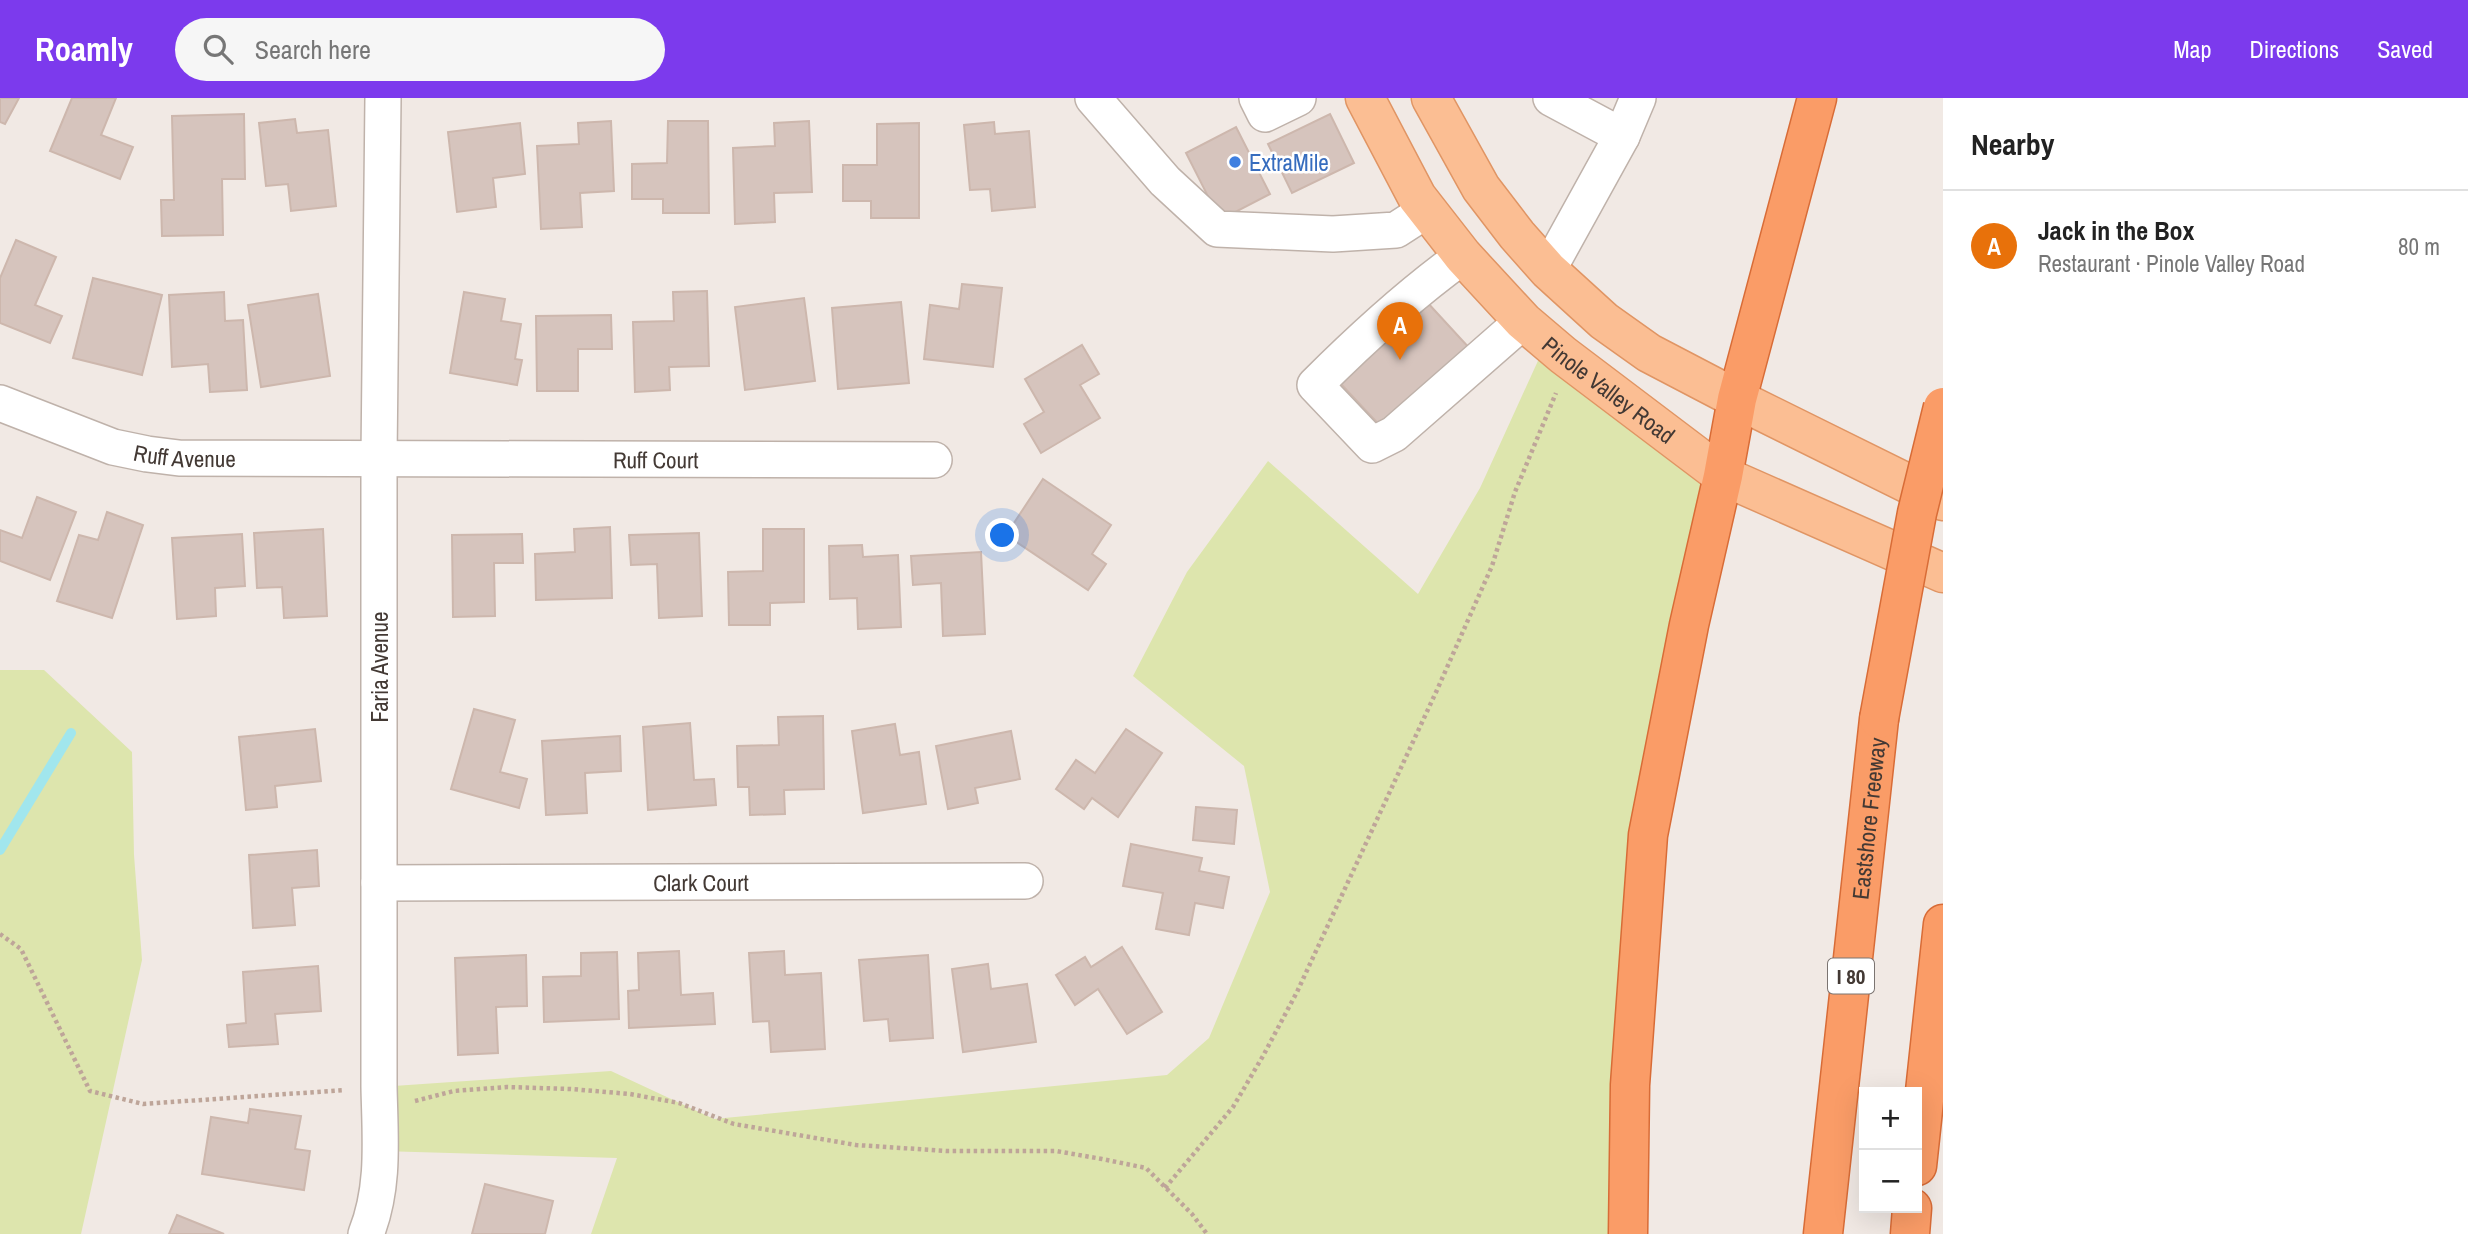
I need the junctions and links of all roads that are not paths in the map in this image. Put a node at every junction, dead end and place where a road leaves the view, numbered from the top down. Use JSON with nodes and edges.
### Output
{"nodes":[{"id":1,"x":383,"y":98,"type":"edge"},
{"id":2,"x":1093,"y":98,"type":"edge"},
{"id":3,"x":1257,"y":98,"type":"edge"},
{"id":4,"x":1298,"y":98,"type":"edge"},
{"id":5,"x":1365,"y":98,"type":"edge"},
{"id":6,"x":1431,"y":98,"type":"edge"},
{"id":7,"x":1551,"y":98,"type":"edge"},
{"id":8,"x":1638,"y":98,"type":"edge"},
{"id":9,"x":1817,"y":98,"type":"edge"},
{"id":10,"x":1622,"y":136,"type":"junction"},
{"id":11,"x":1427,"y":210,"type":"junction"},
{"id":12,"x":1462,"y":256,"type":"junction"},
{"id":13,"x":1548,"y":270,"type":"junction"},
{"id":14,"x":1522,"y":321,"type":"junction"},
{"id":15,"x":1737,"y":399,"type":"junction"},
{"id":16,"x":0,"y":403,"type":"edge"},
{"id":17,"x":1943,"y":407,"type":"edge"},
{"id":18,"x":379,"y":457,"type":"junction"},
{"id":19,"x":934,"y":460,"type":"dead end"},
{"id":20,"x":1723,"y":476,"type":"junction"},
{"id":21,"x":1943,"y":501,"type":"edge"},
{"id":22,"x":1943,"y":573,"type":"edge"},
{"id":23,"x":1025,"y":881,"type":"dead end"},
{"id":24,"x":379,"y":883,"type":"junction"},
{"id":25,"x":1943,"y":924,"type":"edge"},
{"id":26,"x":1919,"y":1150,"type":"edge"},
{"id":27,"x":1912,"y":1213,"type":"edge"},
{"id":28,"x":366,"y":1234,"type":"edge"},
{"id":29,"x":1628,"y":1234,"type":"edge"},
{"id":30,"x":1823,"y":1234,"type":"edge"},
{"id":31,"x":1910,"y":1234,"type":"edge"}],
"edges":[{"from":1,"to":18,"type":"street","name":"Faria Avenue"},
{"from":2,"to":11,"type":"street"},
{"from":3,"to":4,"type":"street"},
{"from":5,"to":11,"type":"main road","name":"Pinole Valley Road"},
{"from":6,"to":13,"type":"main road"},
{"from":7,"to":10,"type":"street"},
{"from":8,"to":10,"type":"street"},
{"from":9,"to":15,"type":"highway"},
{"from":10,"to":13,"type":"street"},
{"from":11,"to":12,"type":"main road","name":"Pinole Valley Road"},
{"from":12,"to":14,"type":"main road","name":"Pinole Valley Road"},
{"from":12,"to":14,"type":"street"},
{"from":13,"to":15,"type":"main road"},
{"from":14,"to":20,"type":"main road","name":"Pinole Valley Road"},
{"from":15,"to":20,"type":"highway"},
{"from":15,"to":21,"type":"main road"},
{"from":16,"to":18,"type":"street","name":"Ruff Avenue"},
{"from":17,"to":30,"type":"highway","name":"Eastshore Freeway","number":"I 80","bridge":true},
{"from":18,"to":19,"type":"street","name":"Ruff Court"},
{"from":18,"to":24,"type":"street","name":"Faria Avenue"},
{"from":20,"to":22,"type":"main road","name":"Pinole Valley Road"},
{"from":20,"to":29,"type":"highway"},
{"from":23,"to":24,"type":"street","name":"Clark Court"},
{"from":24,"to":28,"type":"street","name":"Faria Avenue"},
{"from":25,"to":26,"type":"highway"},
{"from":27,"to":31,"type":"highway"}]}
